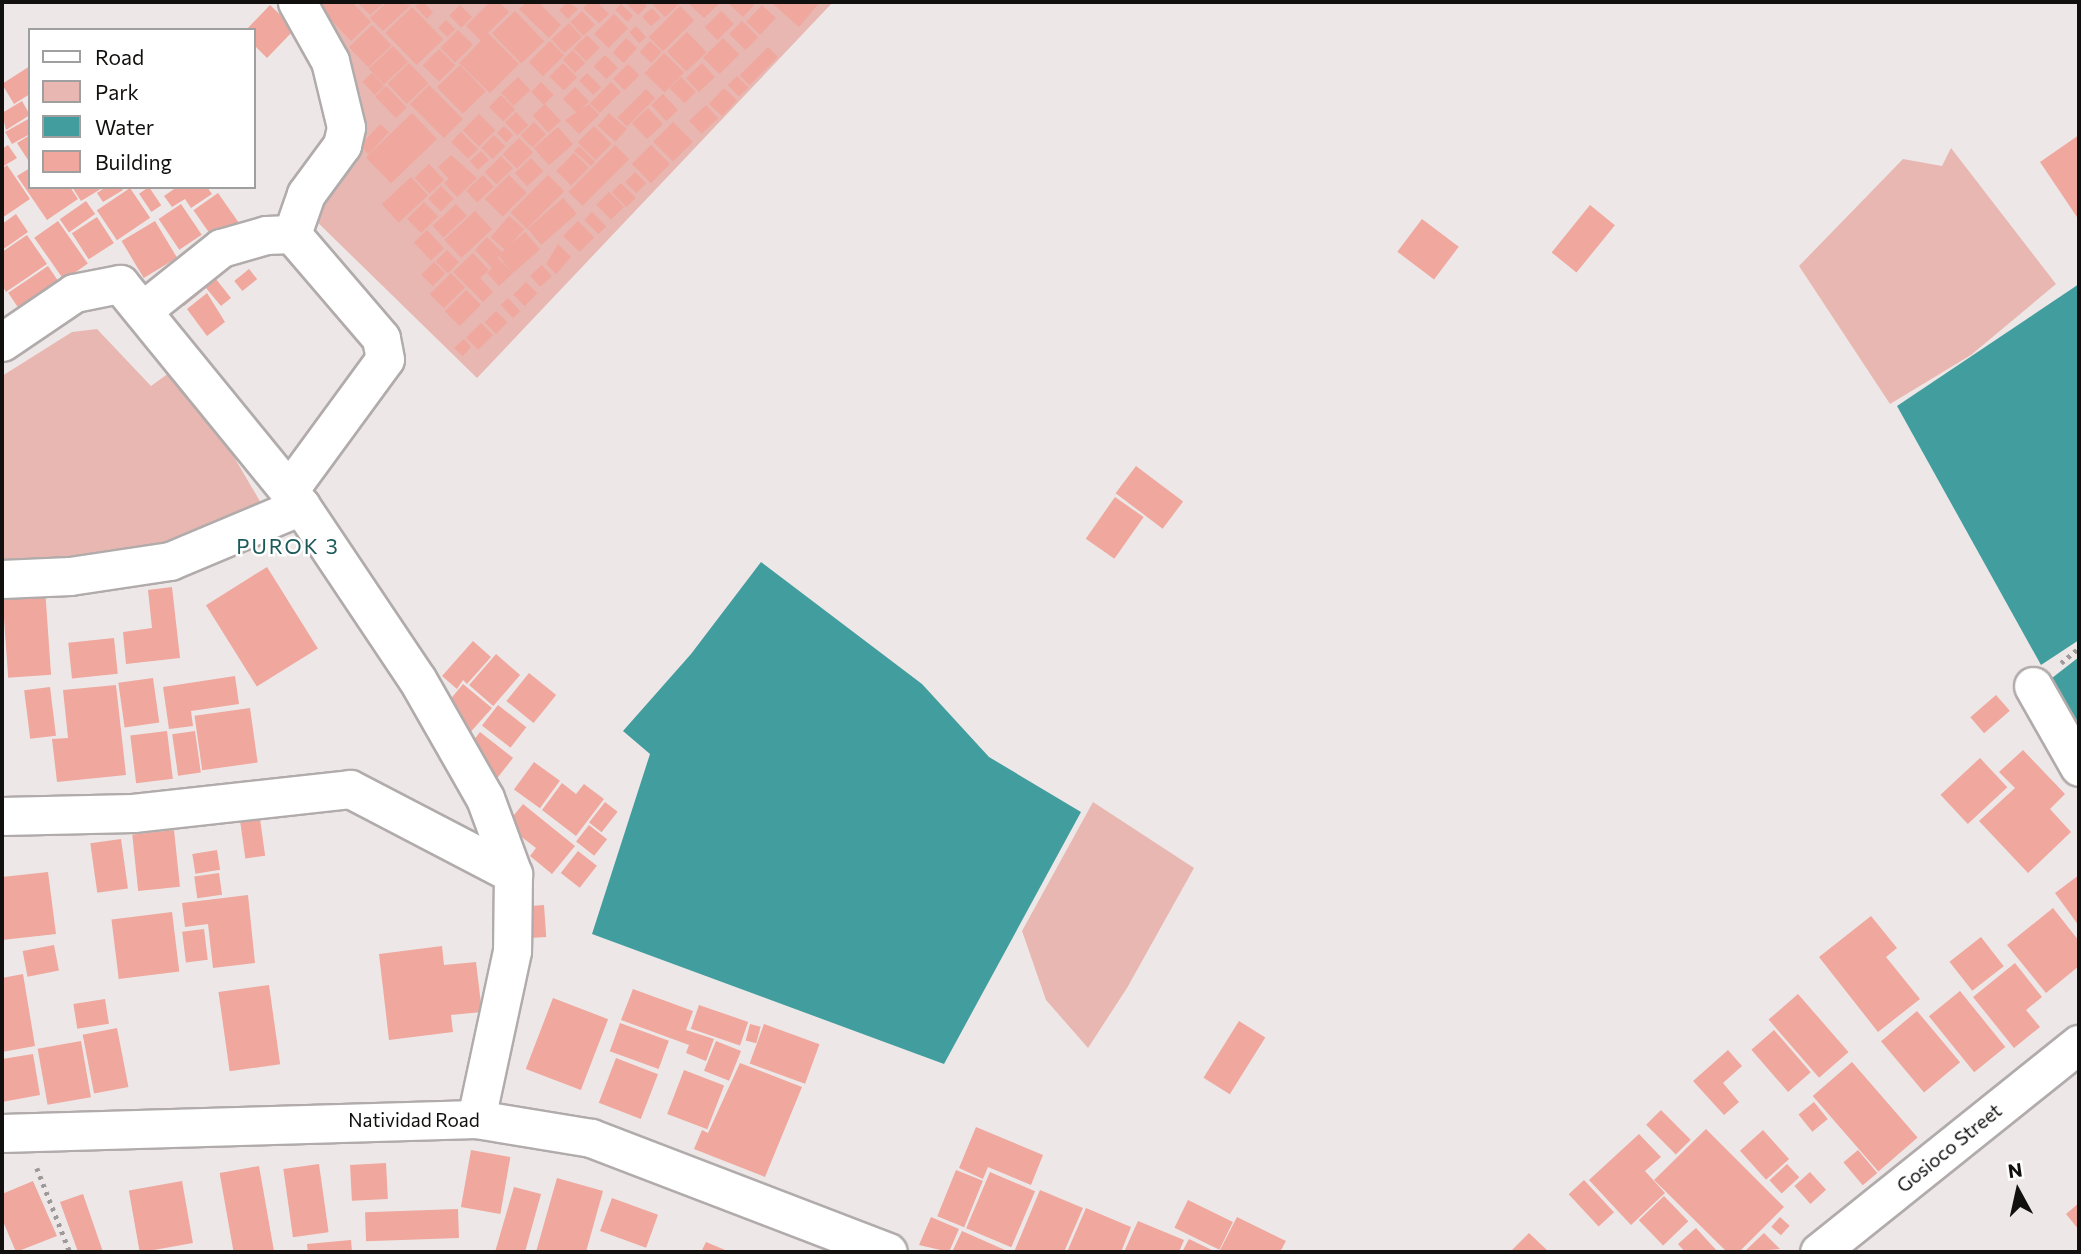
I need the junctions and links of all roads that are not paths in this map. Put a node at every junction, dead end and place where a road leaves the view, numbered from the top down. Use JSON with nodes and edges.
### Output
{"nodes":[{"id":1,"x":297,"y":2,"type":"edge"},
{"id":2,"x":292,"y":233,"type":"junction"},
{"id":3,"x":143,"y":310,"type":"junction"},
{"id":4,"x":2,"y":342,"type":"edge"},
{"id":5,"x":295,"y":498,"type":"junction"},
{"id":6,"x":2,"y":579,"type":"edge"},
{"id":7,"x":2033,"y":686,"type":"dead end"},
{"id":8,"x":2079,"y":767,"type":"edge"},
{"id":9,"x":2,"y":816,"type":"edge"},
{"id":10,"x":513,"y":874,"type":"junction"},
{"id":11,"x":2079,"y":1044,"type":"edge"},
{"id":12,"x":476,"y":1119,"type":"junction"},
{"id":13,"x":12,"y":1133,"type":"edge"},
{"id":14,"x":888,"y":1252,"type":"edge"},
{"id":15,"x":1819,"y":1252,"type":"edge"}],
"edges":[{"from":1,"to":2,"type":"street"},
{"from":2,"to":3,"type":"street"},
{"from":2,"to":5,"type":"street"},
{"from":3,"to":4,"type":"street"},
{"from":3,"to":5,"type":"street"},
{"from":5,"to":6,"type":"street"},
{"from":5,"to":10,"type":"street"},
{"from":7,"to":8,"type":"street"},
{"from":9,"to":10,"type":"street"},
{"from":10,"to":12,"type":"street"},
{"from":11,"to":15,"type":"street","name":"Gosioco Street"},
{"from":12,"to":13,"type":"street","name":"Natividad Road"},
{"from":12,"to":14,"type":"street","name":"Natividad Road"}]}
